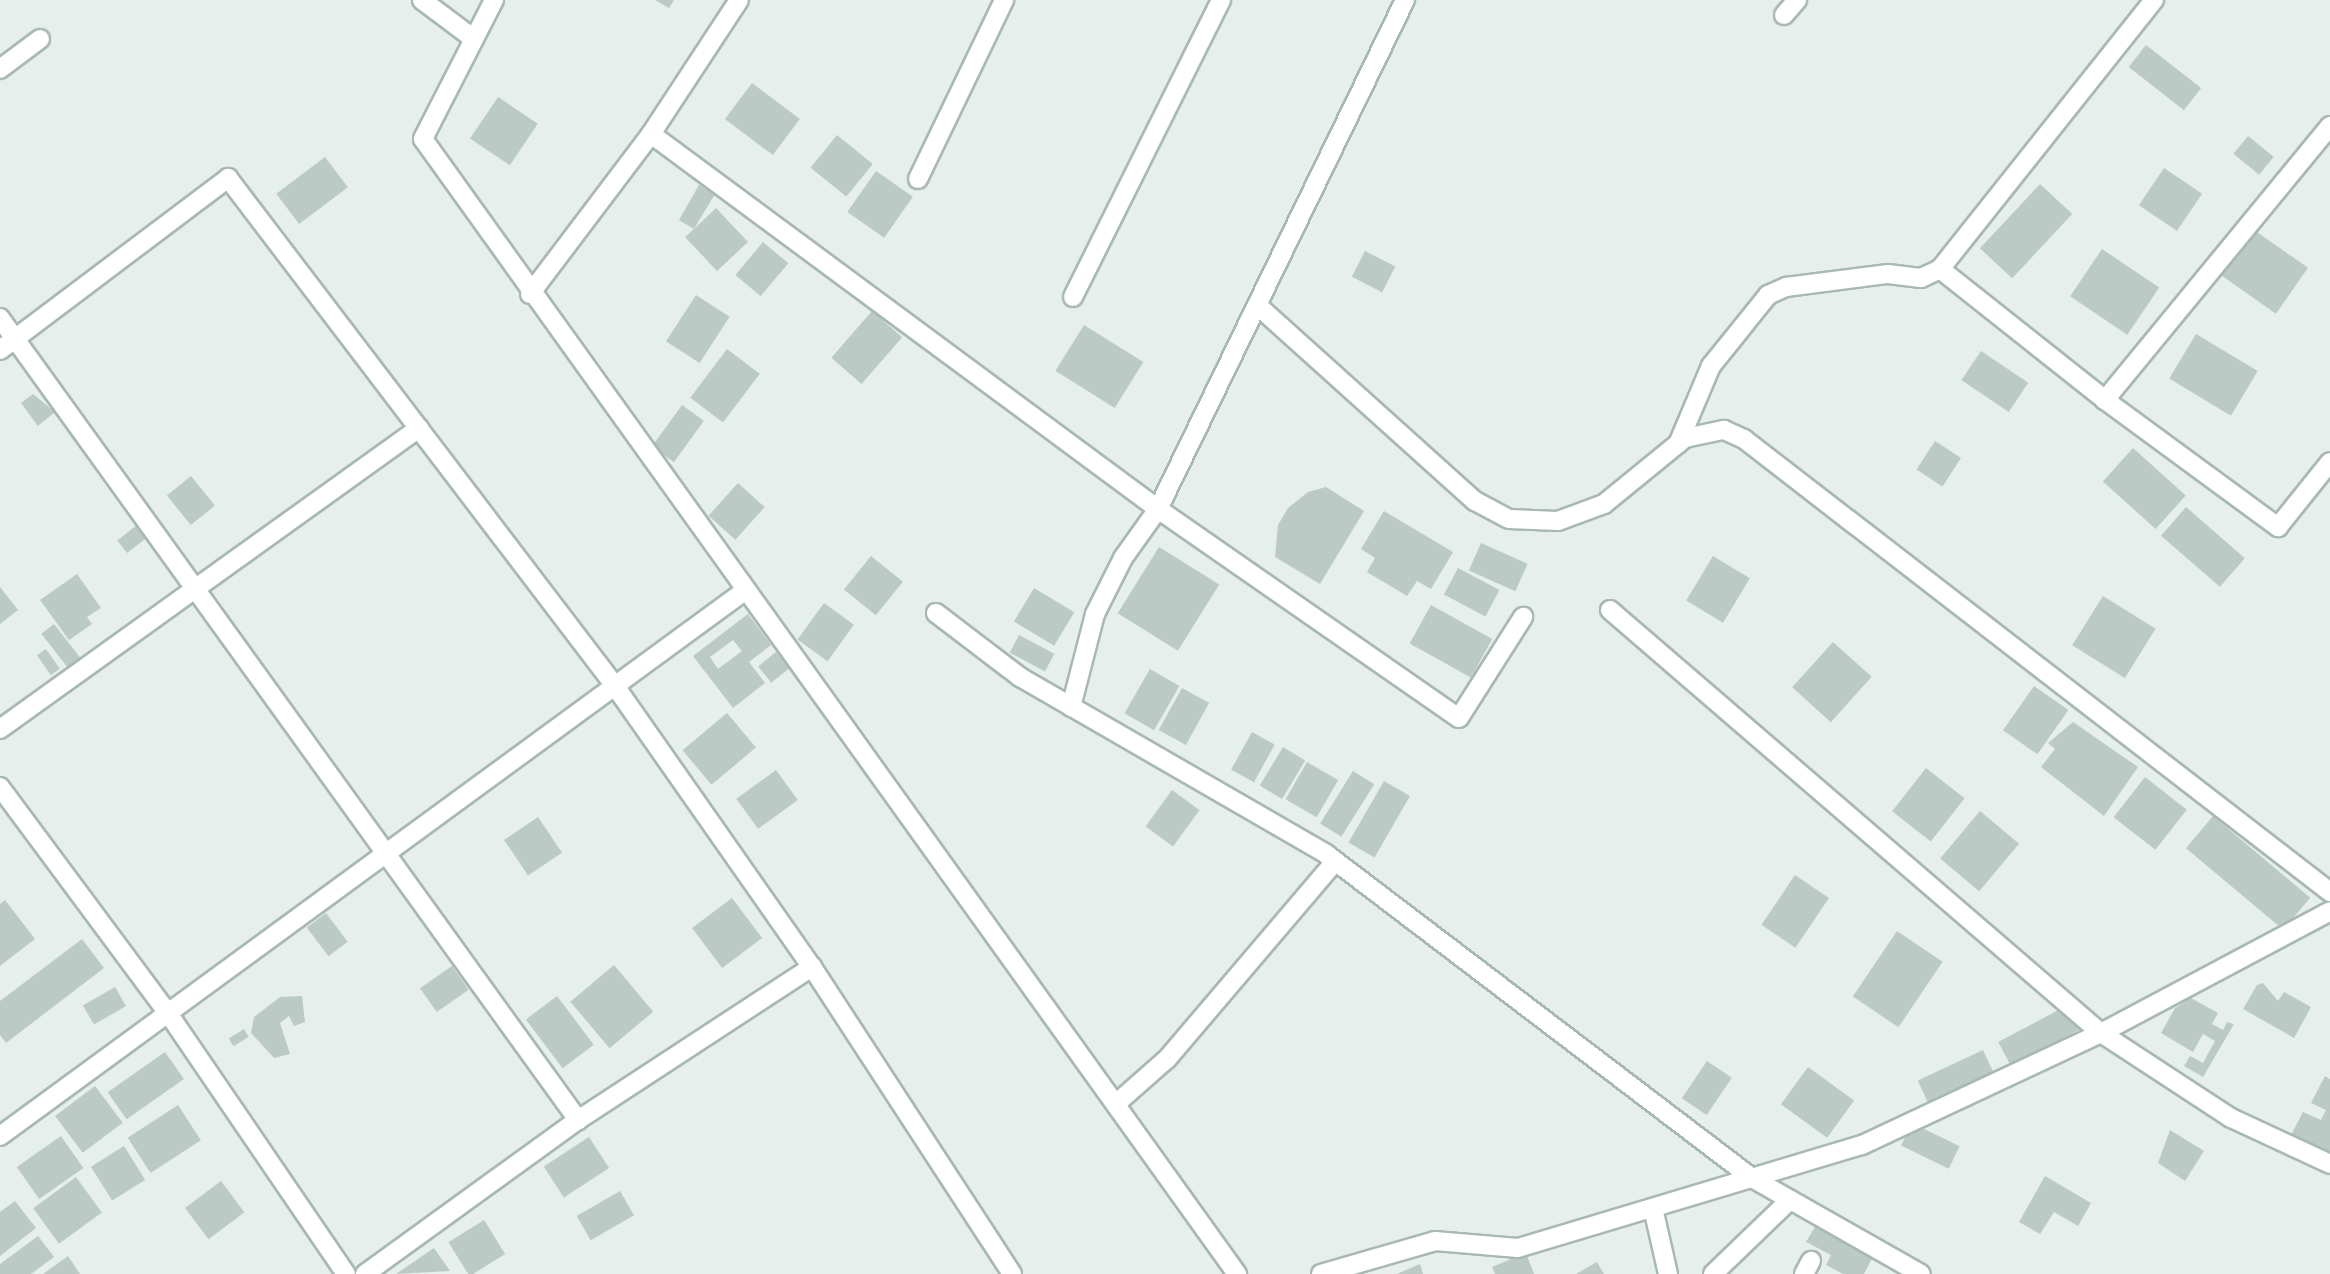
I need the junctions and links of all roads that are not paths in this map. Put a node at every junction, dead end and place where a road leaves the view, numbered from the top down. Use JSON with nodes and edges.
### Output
{"nodes":[{"id":1,"x":422,"y":0,"type":"edge"},
{"id":2,"x":494,"y":0,"type":"edge"},
{"id":3,"x":739,"y":0,"type":"edge"},
{"id":4,"x":1004,"y":0,"type":"edge"},
{"id":5,"x":1221,"y":0,"type":"edge"},
{"id":6,"x":1405,"y":0,"type":"edge"},
{"id":7,"x":1797,"y":0,"type":"edge"},
{"id":8,"x":2154,"y":0,"type":"edge"},
{"id":9,"x":1784,"y":15,"type":"dead end"},
{"id":10,"x":40,"y":39,"type":"dead end"},
{"id":11,"x":474,"y":39,"type":"junction"},
{"id":12,"x":0,"y":69,"type":"edge"},
{"id":13,"x":2330,"y":126,"type":"edge"},
{"id":14,"x":651,"y":134,"type":"junction"},
{"id":15,"x":918,"y":179,"type":"dead end"},
{"id":16,"x":1940,"y":269,"type":"junction"},
{"id":17,"x":530,"y":294,"type":"junction"},
{"id":18,"x":1073,"y":297,"type":"dead end"},
{"id":19,"x":1257,"y":305,"type":"junction"},
{"id":20,"x":0,"y":318,"type":"edge"},
{"id":21,"x":15,"y":338,"type":"junction"},
{"id":22,"x":0,"y":350,"type":"edge"},
{"id":23,"x":2105,"y":400,"type":"junction"},
{"id":24,"x":418,"y":428,"type":"junction"},
{"id":25,"x":1678,"y":444,"type":"junction"},
{"id":26,"x":2330,"y":462,"type":"edge"},
{"id":27,"x":1158,"y":510,"type":"junction"},
{"id":28,"x":197,"y":588,"type":"junction"},
{"id":29,"x":743,"y":592,"type":"junction"},
{"id":30,"x":1610,"y":610,"type":"dead end"},
{"id":31,"x":936,"y":613,"type":"dead end"},
{"id":32,"x":1523,"y":617,"type":"dead end"},
{"id":33,"x":615,"y":686,"type":"junction"},
{"id":34,"x":1071,"y":707,"type":"junction"},
{"id":35,"x":0,"y":729,"type":"edge"},
{"id":36,"x":0,"y":787,"type":"edge"},
{"id":37,"x":390,"y":853,"type":"junction"},
{"id":38,"x":1334,"y":863,"type":"junction"},
{"id":39,"x":2330,"y":892,"type":"edge"},
{"id":40,"x":2330,"y":911,"type":"edge"},
{"id":41,"x":812,"y":967,"type":"junction"},
{"id":42,"x":170,"y":1016,"type":"junction"},
{"id":43,"x":2101,"y":1033,"type":"junction"},
{"id":44,"x":1118,"y":1102,"type":"junction"},
{"id":45,"x":578,"y":1120,"type":"junction"},
{"id":46,"x":0,"y":1136,"type":"edge"},
{"id":47,"x":2330,"y":1164,"type":"edge"},
{"id":48,"x":1752,"y":1178,"type":"junction"},
{"id":49,"x":1790,"y":1200,"type":"junction"},
{"id":50,"x":1653,"y":1208,"type":"junction"},
{"id":51,"x":346,"y":1274,"type":"edge"},
{"id":52,"x":365,"y":1274,"type":"edge"},
{"id":53,"x":1012,"y":1274,"type":"edge"},
{"id":54,"x":1237,"y":1274,"type":"edge"},
{"id":55,"x":1321,"y":1274,"type":"edge"},
{"id":56,"x":1668,"y":1274,"type":"edge"},
{"id":57,"x":1713,"y":1274,"type":"edge"},
{"id":58,"x":1921,"y":1274,"type":"edge"}],
"edges":[{"from":1,"to":11,"type":"street"},
{"from":2,"to":11,"type":"street"},
{"from":3,"to":14,"type":"street"},
{"from":4,"to":15,"type":"street"},
{"from":5,"to":18,"type":"street"},
{"from":6,"to":19,"type":"street"},
{"from":7,"to":9,"type":"street"},
{"from":8,"to":16,"type":"street"},
{"from":10,"to":12,"type":"street"},
{"from":11,"to":17,"type":"street"},
{"from":13,"to":23,"type":"street"},
{"from":14,"to":17,"type":"street"},
{"from":14,"to":27,"type":"street"},
{"from":16,"to":23,"type":"street"},
{"from":16,"to":25,"type":"street"},
{"from":17,"to":29,"type":"street"},
{"from":19,"to":25,"type":"street"},
{"from":19,"to":27,"type":"street"},
{"from":20,"to":21,"type":"street"},
{"from":21,"to":22,"type":"street"},
{"from":21,"to":24,"type":"street"},
{"from":21,"to":28,"type":"street"},
{"from":23,"to":26,"type":"street"},
{"from":24,"to":28,"type":"street"},
{"from":24,"to":33,"type":"street"},
{"from":25,"to":39,"type":"street"},
{"from":27,"to":32,"type":"street"},
{"from":27,"to":34,"type":"street"},
{"from":28,"to":35,"type":"street"},
{"from":28,"to":37,"type":"street"},
{"from":29,"to":33,"type":"street"},
{"from":29,"to":44,"type":"street"},
{"from":30,"to":43,"type":"street"},
{"from":31,"to":34,"type":"street"},
{"from":33,"to":37,"type":"street"},
{"from":33,"to":41,"type":"street"},
{"from":34,"to":38,"type":"street"},
{"from":36,"to":42,"type":"street"},
{"from":37,"to":42,"type":"street"},
{"from":37,"to":45,"type":"street"},
{"from":38,"to":44,"type":"street"},
{"from":38,"to":48,"type":"street"},
{"from":40,"to":43,"type":"street"},
{"from":41,"to":45,"type":"street"},
{"from":41,"to":53,"type":"street"},
{"from":42,"to":46,"type":"street"},
{"from":42,"to":51,"type":"street"},
{"from":43,"to":47,"type":"street"},
{"from":43,"to":48,"type":"street"},
{"from":44,"to":54,"type":"street"},
{"from":45,"to":52,"type":"street"},
{"from":48,"to":49,"type":"street"},
{"from":48,"to":50,"type":"street"},
{"from":49,"to":57,"type":"street"},
{"from":49,"to":58,"type":"street"},
{"from":50,"to":55,"type":"street"},
{"from":50,"to":56,"type":"street"}]}
